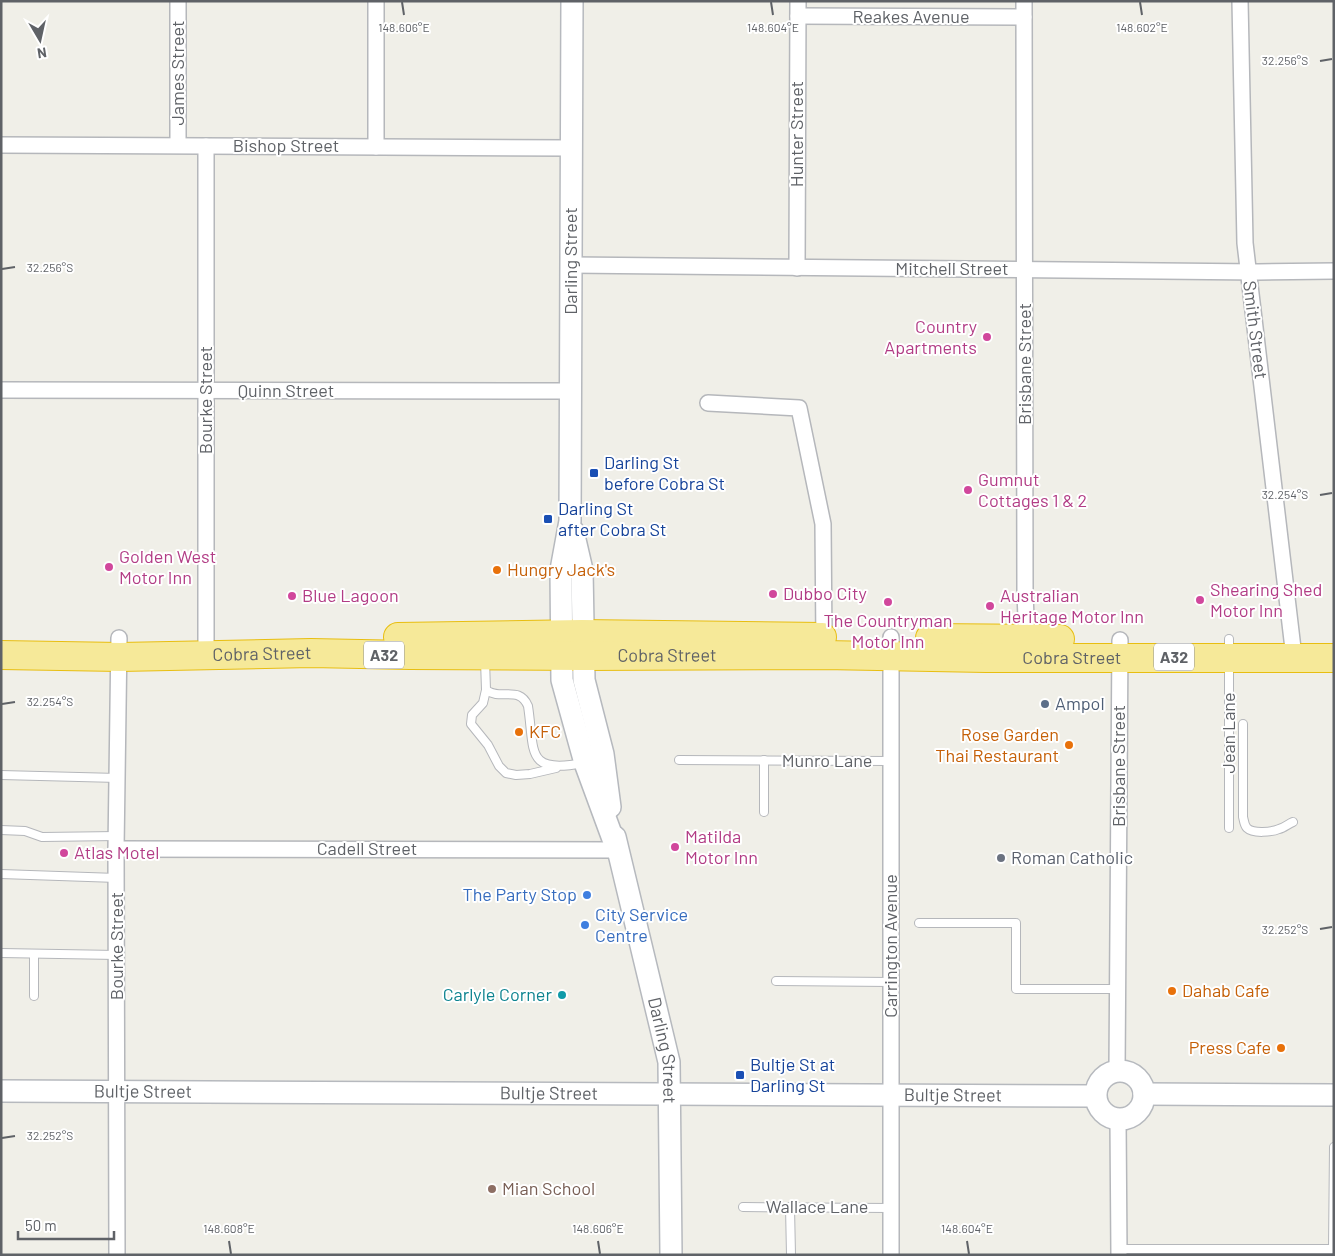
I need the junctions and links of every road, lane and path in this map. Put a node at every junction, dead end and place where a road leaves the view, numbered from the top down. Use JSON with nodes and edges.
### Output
{"nodes":[{"id":1,"x":178,"y":1,"type":"edge"},
{"id":2,"x":376,"y":1,"type":"edge"},
{"id":3,"x":572,"y":1,"type":"edge"},
{"id":4,"x":1024,"y":1,"type":"edge"},
{"id":5,"x":1240,"y":1,"type":"edge"},
{"id":6,"x":798,"y":9,"type":"edge"},
{"id":7,"x":1024,"y":17,"type":"junction"},
{"id":8,"x":1,"y":145,"type":"edge"},
{"id":9,"x":178,"y":146,"type":"junction"},
{"id":10,"x":206,"y":146,"type":"junction"},
{"id":11,"x":376,"y":147,"type":"junction"},
{"id":12,"x":571,"y":148,"type":"junction"},
{"id":13,"x":571,"y":265,"type":"junction"},
{"id":14,"x":796,"y":268,"type":"junction"},
{"id":15,"x":1025,"y":270,"type":"junction"},
{"id":16,"x":1334,"y":271,"type":"edge"},
{"id":17,"x":1247,"y":272,"type":"junction"},
{"id":18,"x":1,"y":390,"type":"edge"},
{"id":19,"x":206,"y":390,"type":"junction"},
{"id":20,"x":570,"y":391,"type":"junction"},
{"id":21,"x":708,"y":403,"type":"dead end"},
{"id":22,"x":1,"y":638,"type":"edge"},
{"id":23,"x":1026,"y":639,"type":"junction"},
{"id":24,"x":1334,"y":640,"type":"edge"},
{"id":25,"x":572,"y":645,"type":"junction"},
{"id":26,"x":824,"y":646,"type":"junction"},
{"id":27,"x":891,"y":646,"type":"junction"},
{"id":28,"x":206,"y":647,"type":"junction"},
{"id":29,"x":120,"y":648,"type":"junction"},
{"id":30,"x":1229,"y":648,"type":"junction"},
{"id":31,"x":1293,"y":648,"type":"junction"},
{"id":32,"x":1120,"y":649,"type":"junction"},
{"id":33,"x":1,"y":655,"type":"edge"},
{"id":34,"x":485,"y":656,"type":"junction"},
{"id":35,"x":1077,"y":658,"type":"junction"},
{"id":36,"x":1334,"y":658,"type":"edge"},
{"id":37,"x":486,"y":690,"type":"junction"},
{"id":38,"x":588,"y":698,"type":"junction"},
{"id":39,"x":1243,"y":724,"type":"dead end"},
{"id":40,"x":680,"y":760,"type":"dead end"},
{"id":41,"x":764,"y":760,"type":"junction"},
{"id":42,"x":584,"y":761,"type":"junction"},
{"id":43,"x":891,"y":761,"type":"junction"},
{"id":44,"x":1,"y":775,"type":"edge"},
{"id":45,"x":118,"y":778,"type":"junction"},
{"id":46,"x":764,"y":812,"type":"dead end"},
{"id":47,"x":1293,"y":822,"type":"dead end"},
{"id":48,"x":1229,"y":828,"type":"dead end"},
{"id":49,"x":1,"y":830,"type":"edge"},
{"id":50,"x":116,"y":842,"type":"junction"},
{"id":51,"x":617,"y":850,"type":"junction"},
{"id":52,"x":1,"y":874,"type":"edge"},
{"id":53,"x":116,"y":878,"type":"junction"},
{"id":54,"x":918,"y":923,"type":"dead end"},
{"id":55,"x":1,"y":953,"type":"edge"},
{"id":56,"x":34,"y":954,"type":"junction"},
{"id":57,"x":117,"y":955,"type":"junction"},
{"id":58,"x":776,"y":981,"type":"dead end"},
{"id":59,"x":891,"y":982,"type":"junction"},
{"id":60,"x":1118,"y":989,"type":"junction"},
{"id":61,"x":34,"y":996,"type":"dead end"},
{"id":62,"x":1117,"y":1071,"type":"junction"},
{"id":63,"x":1,"y":1091,"type":"edge"},
{"id":64,"x":117,"y":1092,"type":"junction"},
{"id":65,"x":670,"y":1094,"type":"junction"},
{"id":66,"x":1144,"y":1094,"type":"junction"},
{"id":67,"x":891,"y":1095,"type":"junction"},
{"id":68,"x":1334,"y":1095,"type":"edge"},
{"id":69,"x":1095,"y":1096,"type":"junction"},
{"id":70,"x":1118,"y":1120,"type":"junction"},
{"id":71,"x":1334,"y":1147,"type":"edge"},
{"id":72,"x":743,"y":1207,"type":"dead end"},
{"id":73,"x":790,"y":1207,"type":"junction"},
{"id":74,"x":891,"y":1208,"type":"junction"},
{"id":75,"x":1333,"y":1249,"type":"edge"},
{"id":76,"x":1119,"y":1252,"type":"edge"},
{"id":77,"x":117,"y":1255,"type":"edge"},
{"id":78,"x":671,"y":1255,"type":"edge"},
{"id":79,"x":791,"y":1255,"type":"edge"},
{"id":80,"x":890,"y":1255,"type":"edge"}],
"edges":[{"from":1,"to":9,"type":"street","name":"James Street"},
{"from":2,"to":11,"type":"street"},
{"from":3,"to":12,"type":"street","name":"Darling Street"},
{"from":4,"to":7,"type":"street","name":"Brisbane Street"},
{"from":5,"to":17,"type":"street","name":"Smith Street"},
{"from":6,"to":7,"type":"street","name":"Reakes Avenue"},
{"from":6,"to":14,"type":"street","name":"Hunter Street"},
{"from":7,"to":15,"type":"street","name":"Brisbane Street"},
{"from":8,"to":9,"type":"street","name":"Bishop Street"},
{"from":9,"to":10,"type":"street","name":"Bishop Street"},
{"from":10,"to":11,"type":"street","name":"Bishop Street"},
{"from":10,"to":19,"type":"street","name":"Bourke Street"},
{"from":11,"to":12,"type":"street","name":"Bishop Street"},
{"from":12,"to":13,"type":"street","name":"Darling Street"},
{"from":13,"to":14,"type":"street","name":"Mitchell Street"},
{"from":13,"to":20,"type":"street","name":"Darling Street"},
{"from":14,"to":15,"type":"street","name":"Mitchell Street"},
{"from":15,"to":17,"type":"street","name":"Mitchell Street"},
{"from":15,"to":23,"type":"street","name":"Brisbane Street"},
{"from":16,"to":17,"type":"street","name":"Mitchell Street"},
{"from":17,"to":31,"type":"street","name":"Smith Street"},
{"from":18,"to":19,"type":"street","name":"Quinn Street"},
{"from":19,"to":20,"type":"street","name":"Quinn Street"},
{"from":19,"to":28,"type":"street","name":"Bourke Street"},
{"from":20,"to":25,"type":"street","name":"Darling Street"},
{"from":21,"to":26,"type":"street"},
{"from":22,"to":29,"type":"highway","name":"Cobra Street","number":"A32"},
{"from":23,"to":27,"type":"highway","name":"Cobra Street","number":"A32"},
{"from":23,"to":32,"type":"highway","name":"Cobra Street","number":"A32"},
{"from":23,"to":35,"type":"street"},
{"from":24,"to":31,"type":"highway","name":"Cobra Street","number":"A32"},
{"from":25,"to":26,"type":"highway","name":"Cobra Street","number":"A32"},
{"from":25,"to":28,"type":"highway","name":"Cobra Street","number":"A32"},
{"from":25,"to":34,"type":"highway","name":"Cobra Street","number":"A32"},
{"from":25,"to":38,"type":"street","name":"Darling Street"},
{"from":25,"to":42,"type":"street","name":"Darling Street"},
{"from":26,"to":27,"type":"highway","name":"Cobra Street","number":"A32"},
{"from":27,"to":35,"type":"highway","name":"Cobra Street","number":"A32"},
{"from":27,"to":43,"type":"street","name":"Carrington Avenue"},
{"from":28,"to":29,"type":"highway","name":"Cobra Street","number":"A32"},
{"from":28,"to":34,"type":"highway","name":"Cobra Street","number":"A32"},
{"from":29,"to":33,"type":"highway","name":"Cobra Street","number":"A32"},
{"from":29,"to":45,"type":"street","name":"Bourke Street"},
{"from":30,"to":31,"type":"highway","name":"Cobra Street","number":"A32"},
{"from":30,"to":32,"type":"highway","name":"Cobra Street","number":"A32"},
{"from":30,"to":48,"type":"lane","name":"Jean Lane"},
{"from":31,"to":36,"type":"highway","name":"Cobra Street","number":"A32"},
{"from":32,"to":35,"type":"highway","name":"Cobra Street","number":"A32"},
{"from":32,"to":60,"type":"street","name":"Brisbane Street"},
{"from":34,"to":37,"type":"lane"},
{"from":37,"to":42,"type":"lane"},
{"from":37,"to":42,"type":"lane"},
{"from":38,"to":42,"type":"lane"},
{"from":38,"to":51,"type":"street","name":"Darling Street"},
{"from":39,"to":47,"type":"lane"},
{"from":40,"to":41,"type":"lane","name":"Munro Lane"},
{"from":41,"to":43,"type":"lane","name":"Munro Lane"},
{"from":41,"to":46,"type":"lane","name":"Munro Lane"},
{"from":42,"to":51,"type":"street","name":"Darling Street"},
{"from":43,"to":59,"type":"street","name":"Carrington Avenue"},
{"from":44,"to":45,"type":"lane"},
{"from":45,"to":50,"type":"street","name":"Bourke Street"},
{"from":49,"to":50,"type":"lane"},
{"from":50,"to":51,"type":"street","name":"Cadell Street"},
{"from":50,"to":53,"type":"street","name":"Bourke Street"},
{"from":51,"to":65,"type":"street","name":"Darling Street"},
{"from":52,"to":53,"type":"lane"},
{"from":53,"to":57,"type":"street","name":"Bourke Street"},
{"from":54,"to":60,"type":"lane"},
{"from":55,"to":56,"type":"lane"},
{"from":56,"to":57,"type":"lane"},
{"from":56,"to":61,"type":"lane"},
{"from":57,"to":64,"type":"street","name":"Bourke Street"},
{"from":58,"to":59,"type":"lane"},
{"from":59,"to":67,"type":"street","name":"Carrington Avenue"},
{"from":60,"to":62,"type":"street","name":"Brisbane Street"},
{"from":62,"to":66,"type":"street"},
{"from":62,"to":69,"type":"street"},
{"from":63,"to":64,"type":"street","name":"Bultje Street"},
{"from":64,"to":65,"type":"street","name":"Bultje Street"},
{"from":64,"to":77,"type":"street","name":"Bourke Street"},
{"from":65,"to":67,"type":"street","name":"Bultje Street"},
{"from":65,"to":78,"type":"street","name":"Darling Street"},
{"from":66,"to":68,"type":"street"},
{"from":66,"to":70,"type":"street"},
{"from":67,"to":69,"type":"street","name":"Bultje Street"},
{"from":67,"to":74,"type":"street","name":"Carrington Avenue"},
{"from":69,"to":70,"type":"street"},
{"from":70,"to":76,"type":"street"},
{"from":71,"to":75,"type":"lane"},
{"from":72,"to":73,"type":"lane","name":"Wallace Lane"},
{"from":73,"to":74,"type":"lane","name":"Wallace Lane"},
{"from":73,"to":79,"type":"lane"},
{"from":74,"to":80,"type":"street","name":"Carrington Avenue"},
{"from":75,"to":76,"type":"lane"}]}
